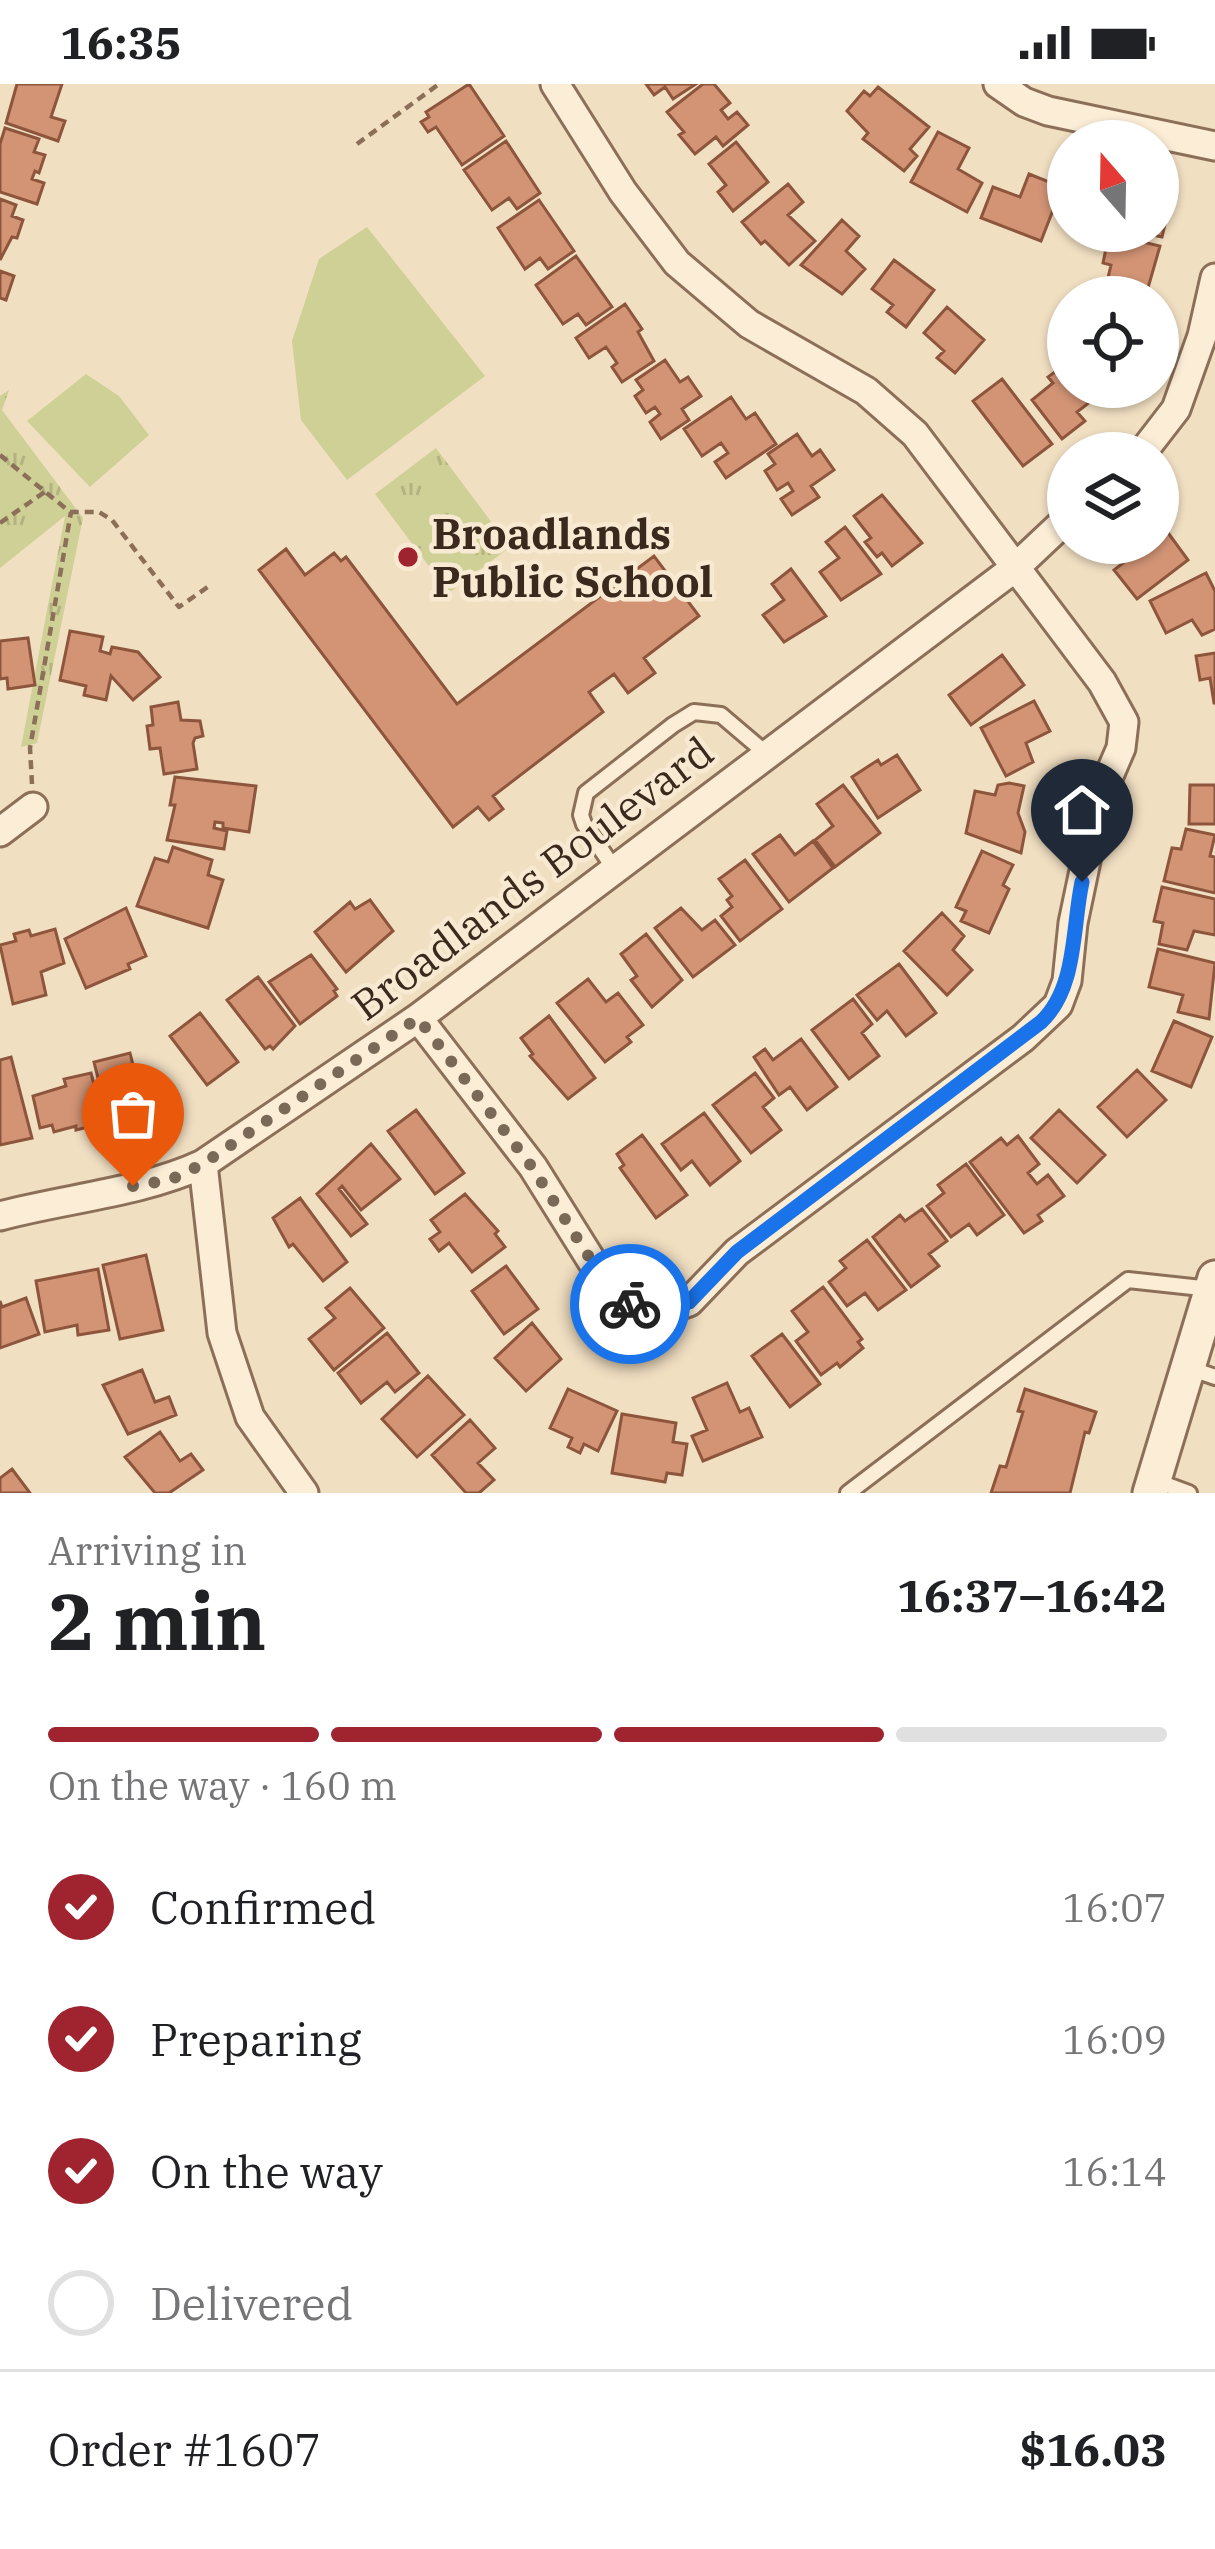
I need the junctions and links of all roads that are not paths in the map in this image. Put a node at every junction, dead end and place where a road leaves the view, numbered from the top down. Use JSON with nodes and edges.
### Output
{"nodes":[{"id":1,"x":554,"y":84,"type":"edge"},
{"id":2,"x":998,"y":84,"type":"edge"},
{"id":3,"x":1215,"y":146,"type":"edge"},
{"id":4,"x":1215,"y":278,"type":"edge"},
{"id":5,"x":1159,"y":432,"type":"edge"},
{"id":6,"x":1047,"y":538,"type":"edge"},
{"id":7,"x":1016,"y":567,"type":"junction"},
{"id":8,"x":768,"y":755,"type":"junction"},
{"id":9,"x":32,"y":807,"type":"road end"},
{"id":10,"x":0,"y":832,"type":"edge"},
{"id":11,"x":615,"y":870,"type":"junction"},
{"id":12,"x":418,"y":1018,"type":"junction"},
{"id":13,"x":203,"y":1164,"type":"junction"},
{"id":14,"x":0,"y":1216,"type":"edge"},
{"id":15,"x":1213,"y":1284,"type":"edge"},
{"id":16,"x":1202,"y":1372,"type":"edge"},
{"id":17,"x":1152,"y":1487,"type":"edge"},
{"id":18,"x":304,"y":1493,"type":"edge"},
{"id":19,"x":848,"y":1493,"type":"edge"},
{"id":20,"x":1189,"y":1493,"type":"edge"}],
"edges":[{"from":1,"to":7,"type":"street"},
{"from":2,"to":3,"type":"street"},
{"from":4,"to":5,"type":"street"},
{"from":6,"to":7,"type":"street","name":"Broadlands Boulevard"},
{"from":7,"to":8,"type":"street","name":"Broadlands Boulevard"},
{"from":7,"to":12,"type":"street"},
{"from":8,"to":11,"type":"street","name":"Broadlands Boulevard"},
{"from":8,"to":11,"type":"lane"},
{"from":9,"to":10,"type":"street"},
{"from":11,"to":12,"type":"street","name":"Broadlands Boulevard"},
{"from":12,"to":13,"type":"street","name":"Broadlands Boulevard"},
{"from":13,"to":14,"type":"street","name":"Broadlands Boulevard"},
{"from":13,"to":18,"type":"street"},
{"from":15,"to":16,"type":"street"},
{"from":15,"to":19,"type":"lane"},
{"from":16,"to":17,"type":"street"},
{"from":17,"to":20,"type":"lane"}]}
